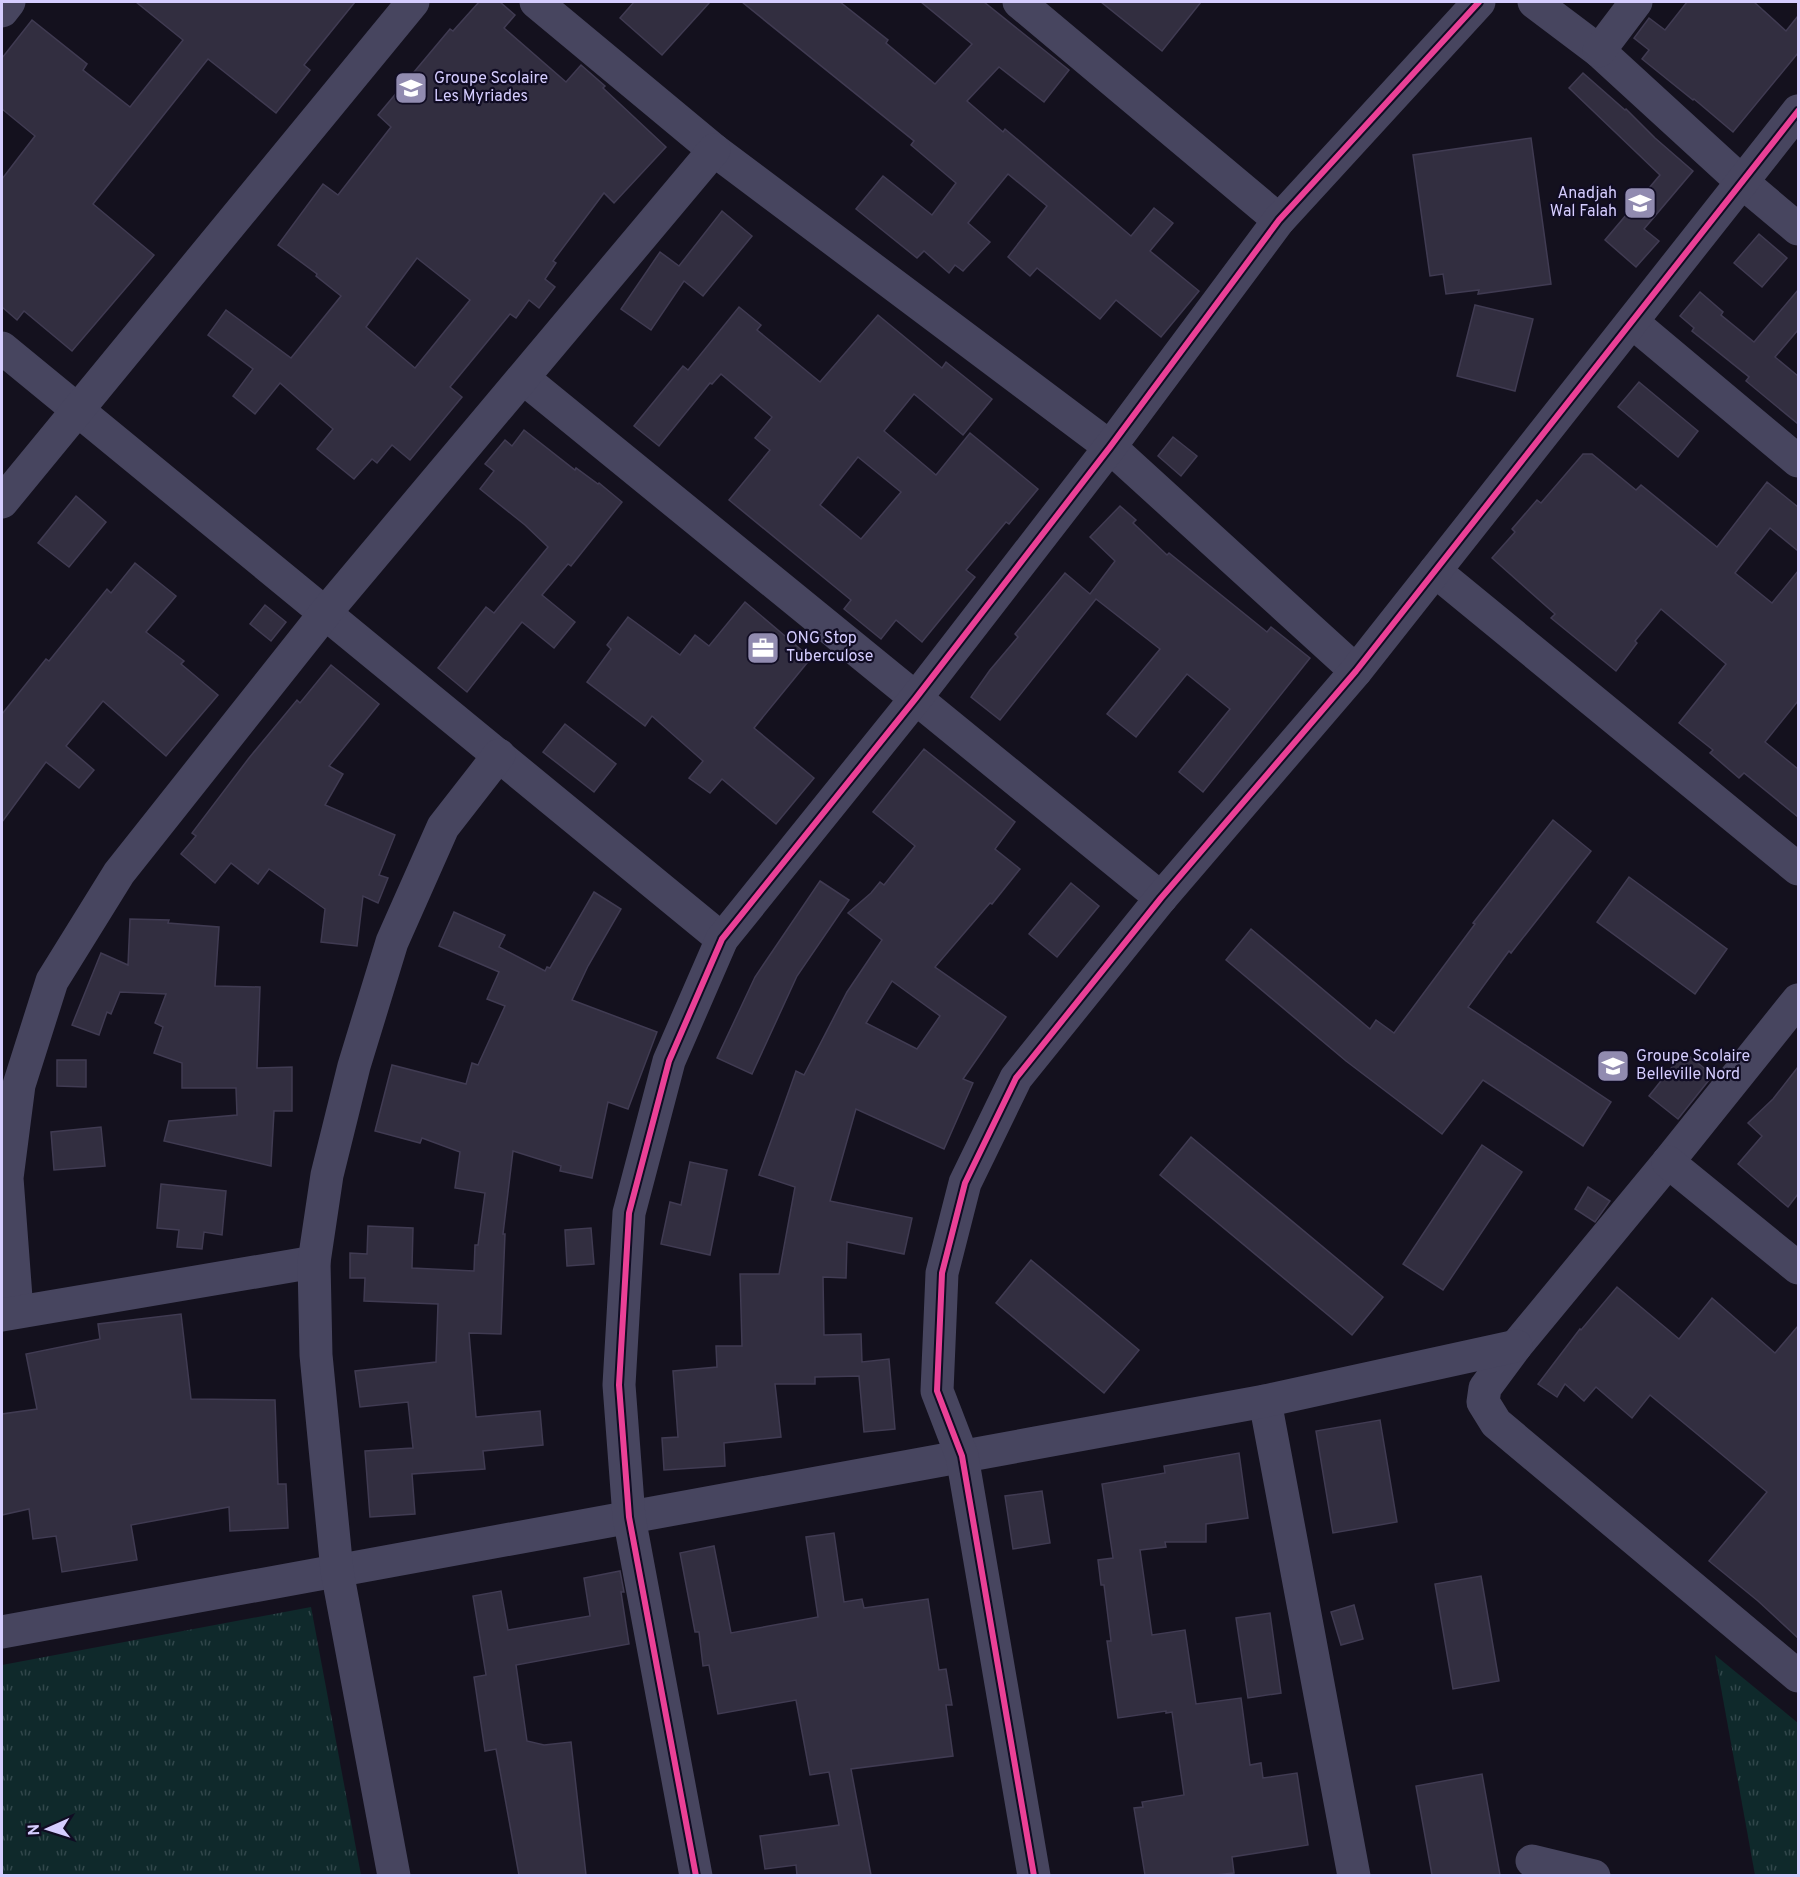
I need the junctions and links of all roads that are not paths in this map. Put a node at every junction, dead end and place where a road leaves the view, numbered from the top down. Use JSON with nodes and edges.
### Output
{"nodes":[{"id":1,"x":9,"y":2,"type":"edge"},
{"id":2,"x":413,"y":2,"type":"edge"},
{"id":3,"x":536,"y":2,"type":"edge"},
{"id":4,"x":1019,"y":2,"type":"edge"},
{"id":5,"x":1479,"y":2,"type":"edge"},
{"id":6,"x":1534,"y":2,"type":"edge"},
{"id":7,"x":1636,"y":2,"type":"edge"},
{"id":8,"x":2,"y":11,"type":"edge"},
{"id":9,"x":1599,"y":51,"type":"junction"},
{"id":10,"x":1798,"y":111,"type":"edge"},
{"id":11,"x":714,"y":150,"type":"junction"},
{"id":12,"x":1742,"y":182,"type":"junction"},
{"id":13,"x":1279,"y":220,"type":"junction"},
{"id":14,"x":1798,"y":229,"type":"edge"},
{"id":15,"x":1632,"y":322,"type":"junction"},
{"id":16,"x":2,"y":348,"type":"edge"},
{"id":17,"x":523,"y":378,"type":"junction"},
{"id":18,"x":77,"y":410,"type":"junction"},
{"id":19,"x":1110,"y":447,"type":"junction"},
{"id":20,"x":1798,"y":461,"type":"edge"},
{"id":21,"x":2,"y":502,"type":"edge"},
{"id":22,"x":1435,"y":571,"type":"junction"},
{"id":23,"x":326,"y":612,"type":"junction"},
{"id":24,"x":1356,"y":671,"type":"junction"},
{"id":25,"x":916,"y":698,"type":"junction"},
{"id":26,"x":499,"y":755,"type":"junction"},
{"id":27,"x":1798,"y":869,"type":"edge"},
{"id":28,"x":1161,"y":897,"type":"junction"},
{"id":29,"x":722,"y":939,"type":"junction"},
{"id":30,"x":1798,"y":1000,"type":"edge"},
{"id":31,"x":1668,"y":1162,"type":"junction"},
{"id":32,"x":314,"y":1262,"type":"junction"},
{"id":33,"x":1798,"y":1268,"type":"edge"},
{"id":34,"x":9,"y":1313,"type":"edge"},
{"id":35,"x":1516,"y":1346,"type":"junction"},
{"id":36,"x":1266,"y":1401,"type":"junction"},
{"id":37,"x":962,"y":1456,"type":"junction"},
{"id":38,"x":629,"y":1517,"type":"junction"},
{"id":39,"x":337,"y":1571,"type":"junction"},
{"id":40,"x":2,"y":1632,"type":"edge"},
{"id":41,"x":1798,"y":1676,"type":"edge"},
{"id":42,"x":1532,"y":1861,"type":"dead end"},
{"id":43,"x":394,"y":1875,"type":"edge"},
{"id":44,"x":696,"y":1875,"type":"edge"},
{"id":45,"x":1034,"y":1875,"type":"edge"},
{"id":46,"x":1354,"y":1875,"type":"edge"},
{"id":47,"x":1594,"y":1875,"type":"edge"}],
"edges":[{"from":1,"to":8,"type":"street"},
{"from":2,"to":18,"type":"street"},
{"from":3,"to":11,"type":"street"},
{"from":4,"to":13,"type":"street"},
{"from":5,"to":13,"type":"street"},
{"from":6,"to":9,"type":"street"},
{"from":7,"to":9,"type":"street"},
{"from":9,"to":12,"type":"street"},
{"from":10,"to":12,"type":"street"},
{"from":11,"to":17,"type":"street"},
{"from":11,"to":19,"type":"street"},
{"from":12,"to":14,"type":"street"},
{"from":12,"to":15,"type":"street"},
{"from":13,"to":19,"type":"street"},
{"from":15,"to":20,"type":"street"},
{"from":15,"to":22,"type":"street"},
{"from":16,"to":18,"type":"street"},
{"from":17,"to":23,"type":"street"},
{"from":17,"to":25,"type":"street"},
{"from":18,"to":21,"type":"street"},
{"from":18,"to":23,"type":"street"},
{"from":19,"to":24,"type":"street"},
{"from":19,"to":25,"type":"street"},
{"from":22,"to":24,"type":"street"},
{"from":22,"to":27,"type":"street"},
{"from":23,"to":26,"type":"street"},
{"from":23,"to":34,"type":"street"},
{"from":24,"to":28,"type":"street"},
{"from":25,"to":28,"type":"street"},
{"from":25,"to":29,"type":"street"},
{"from":26,"to":29,"type":"street"},
{"from":26,"to":32,"type":"street"},
{"from":28,"to":37,"type":"street"},
{"from":29,"to":38,"type":"street"},
{"from":30,"to":31,"type":"street"},
{"from":31,"to":33,"type":"street"},
{"from":31,"to":35,"type":"street"},
{"from":32,"to":34,"type":"street"},
{"from":32,"to":39,"type":"street"},
{"from":35,"to":36,"type":"street"},
{"from":35,"to":41,"type":"street"},
{"from":36,"to":37,"type":"street"},
{"from":36,"to":46,"type":"street"},
{"from":37,"to":38,"type":"street"},
{"from":37,"to":45,"type":"street"},
{"from":38,"to":39,"type":"street"},
{"from":38,"to":44,"type":"street"},
{"from":39,"to":40,"type":"street"},
{"from":39,"to":43,"type":"street"},
{"from":42,"to":47,"type":"street"}]}
